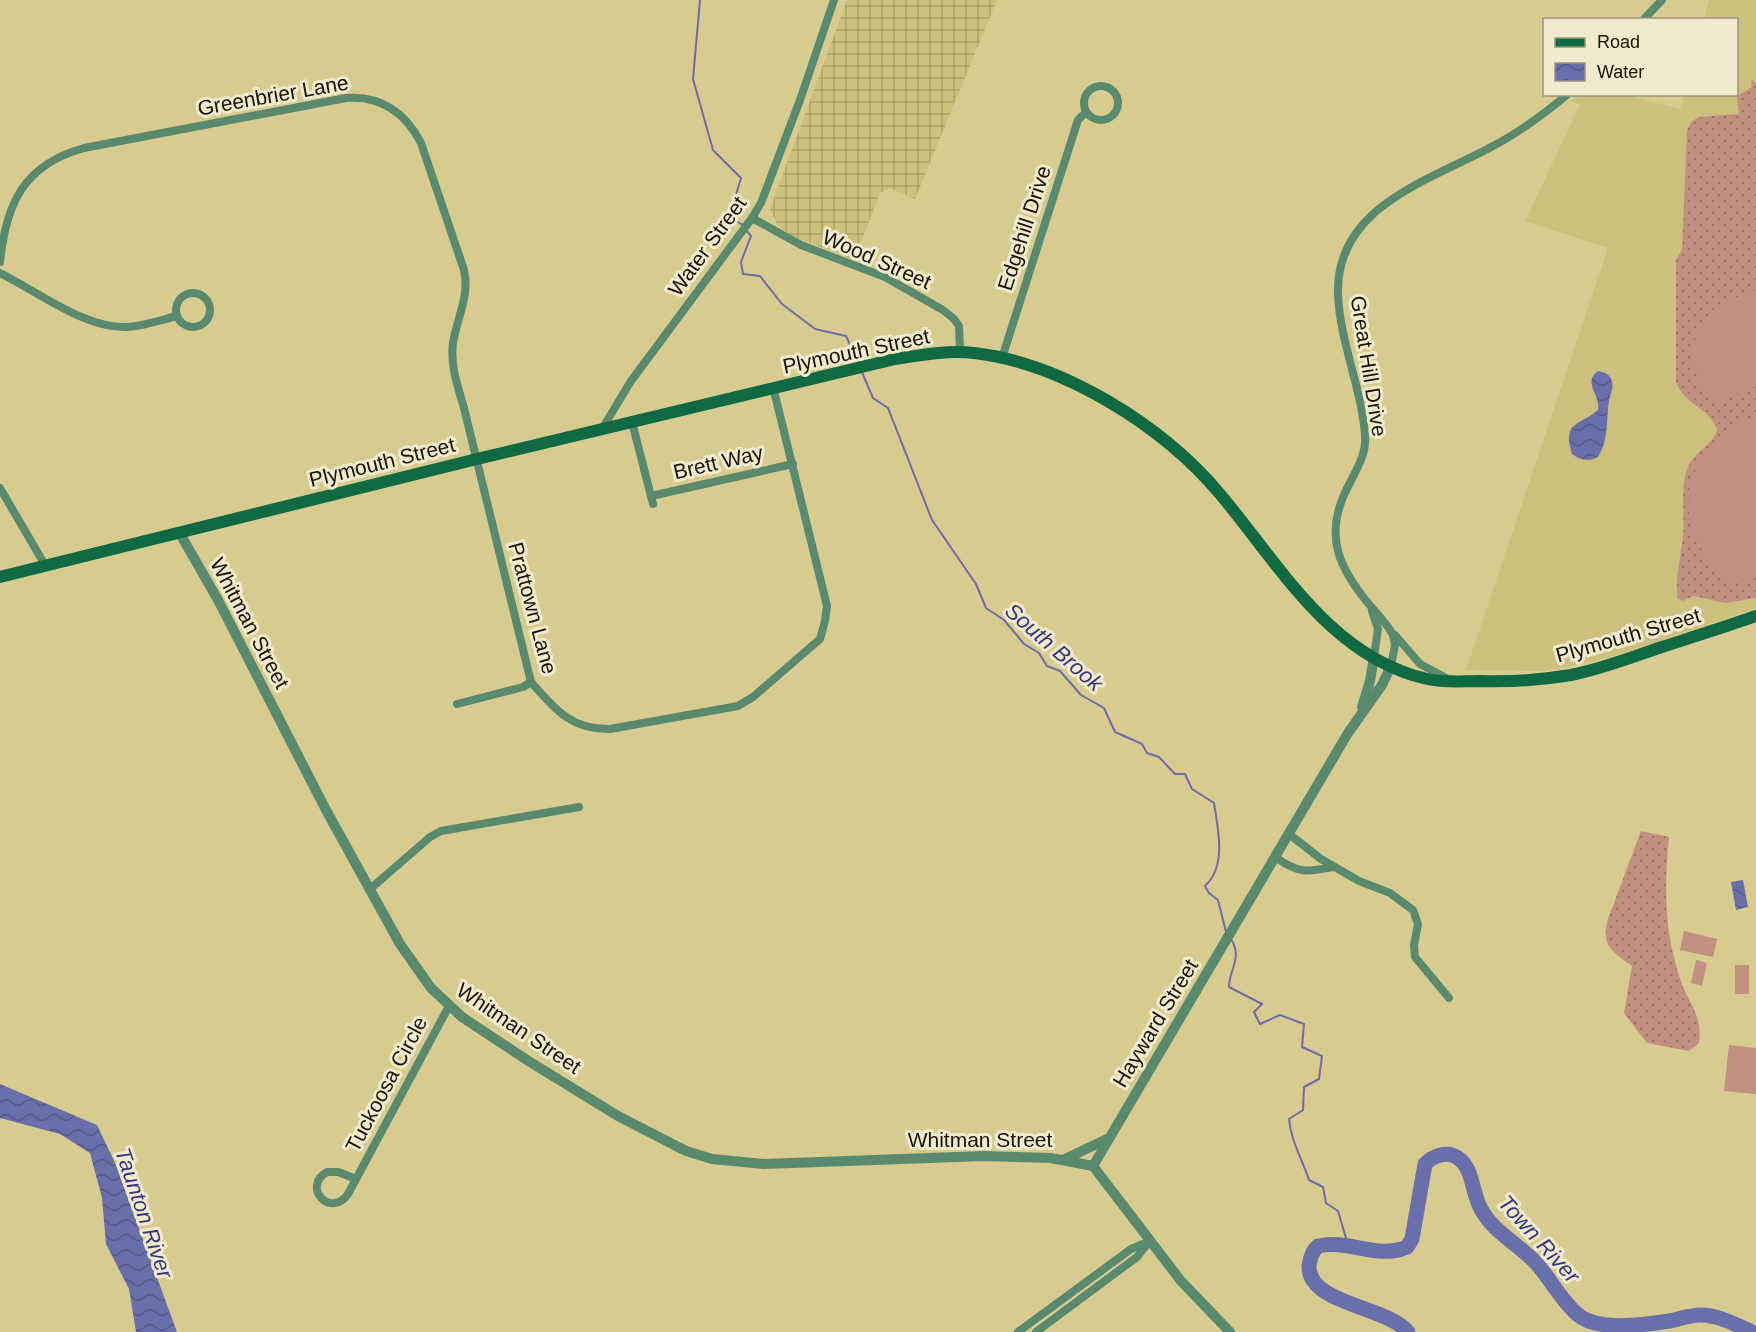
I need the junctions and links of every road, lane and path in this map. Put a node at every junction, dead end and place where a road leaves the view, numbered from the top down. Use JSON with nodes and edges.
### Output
{"nodes":[{"id":1,"x":834,"y":0,"type":"edge"},
{"id":2,"x":1662,"y":0,"type":"edge"},
{"id":3,"x":1646,"y":18,"type":"edge"},
{"id":4,"x":1565,"y":96,"type":"edge"},
{"id":5,"x":1086,"y":112,"type":"junction"},
{"id":6,"x":747,"y":224,"type":"junction"},
{"id":7,"x":0,"y":262,"type":"edge"},
{"id":8,"x":0,"y":273,"type":"edge"},
{"id":9,"x":177,"y":316,"type":"junction"},
{"id":10,"x":960,"y":352,"type":"junction"},
{"id":11,"x":1002,"y":358,"type":"junction"},
{"id":12,"x":773,"y":387,"type":"junction"},
{"id":13,"x":632,"y":422,"type":"junction"},
{"id":14,"x":602,"y":429,"type":"junction"},
{"id":15,"x":477,"y":459,"type":"junction"},
{"id":16,"x":793,"y":464,"type":"junction"},
{"id":17,"x":0,"y":488,"type":"edge"},
{"id":18,"x":179,"y":532,"type":"junction"},
{"id":19,"x":45,"y":565,"type":"junction"},
{"id":20,"x":0,"y":577,"type":"edge"},
{"id":21,"x":1369,"y":605,"type":"junction"},
{"id":22,"x":1756,"y":616,"type":"edge"},
{"id":23,"x":1386,"y":623,"type":"junction"},
{"id":24,"x":1374,"y":657,"type":"junction"},
{"id":25,"x":1390,"y":666,"type":"junction"},
{"id":26,"x":531,"y":682,"type":"junction"},
{"id":27,"x":1452,"y":682,"type":"junction"},
{"id":28,"x":457,"y":704,"type":"dead end"},
{"id":29,"x":1360,"y":714,"type":"junction"},
{"id":30,"x":579,"y":807,"type":"dead end"},
{"id":31,"x":1289,"y":834,"type":"junction"},
{"id":32,"x":1275,"y":857,"type":"junction"},
{"id":33,"x":1334,"y":867,"type":"junction"},
{"id":34,"x":369,"y":890,"type":"junction"},
{"id":35,"x":1449,"y":998,"type":"dead end"},
{"id":36,"x":449,"y":1006,"type":"junction"},
{"id":37,"x":1107,"y":1139,"type":"junction"},
{"id":38,"x":1064,"y":1159,"type":"junction"},
{"id":39,"x":1093,"y":1166,"type":"junction"},
{"id":40,"x":356,"y":1179,"type":"junction"},
{"id":41,"x":1150,"y":1241,"type":"junction"},
{"id":42,"x":1066,"y":1297,"type":"junction"},
{"id":43,"x":1073,"y":1305,"type":"junction"},
{"id":44,"x":1045,"y":1312,"type":"junction"},
{"id":45,"x":1052,"y":1321,"type":"junction"},
{"id":46,"x":1018,"y":1332,"type":"edge"},
{"id":47,"x":1036,"y":1332,"type":"edge"},
{"id":48,"x":1230,"y":1332,"type":"edge"}],
"edges":[{"from":1,"to":6,"type":"street","name":"Water Street"},
{"from":2,"to":3,"type":"street"},
{"from":4,"to":21,"type":"street","name":"Great Hill Drive"},
{"from":5,"to":5,"type":"street","name":"Edgehill Drive"},
{"from":5,"to":11,"type":"street","name":"Edgehill Drive"},
{"from":6,"to":10,"type":"street","name":"Wood Street"},
{"from":6,"to":14,"type":"street","name":"Water Street"},
{"from":7,"to":15,"type":"street","name":"Greenbrier Lane"},
{"from":8,"to":9,"type":"street"},
{"from":9,"to":9,"type":"street"},
{"from":10,"to":11,"type":"main road","name":"Plymouth Street"},
{"from":10,"to":12,"type":"main road","name":"Plymouth Street"},
{"from":11,"to":24,"type":"main road","name":"Plymouth Street"},
{"from":12,"to":13,"type":"main road","name":"Plymouth Street"},
{"from":12,"to":16,"type":"street","name":"Prattown Lane"},
{"from":13,"to":14,"type":"main road","name":"Plymouth Street"},
{"from":13,"to":16,"type":"street","name":"Brett Way"},
{"from":14,"to":15,"type":"main road","name":"Plymouth Street"},
{"from":15,"to":18,"type":"main road","name":"Plymouth Street"},
{"from":15,"to":26,"type":"street","name":"Prattown Lane"},
{"from":16,"to":26,"type":"street","name":"Prattown Lane"},
{"from":17,"to":19,"type":"street"},
{"from":18,"to":19,"type":"main road","name":"Plymouth Street"},
{"from":18,"to":34,"type":"street","name":"Whitman Street"},
{"from":19,"to":20,"type":"main road","name":"Plymouth Street"},
{"from":21,"to":23,"type":"street","name":"Great Hill Drive"},
{"from":21,"to":24,"type":"street","name":"Great Hill Drive"},
{"from":22,"to":27,"type":"main road","name":"Plymouth Street"},
{"from":23,"to":25,"type":"street","name":"Great Hill Drive"},
{"from":23,"to":27,"type":"street","name":"Great Hill Drive"},
{"from":24,"to":25,"type":"main road","name":"Plymouth Street"},
{"from":24,"to":29,"type":"street","name":"Hayward Street"},
{"from":25,"to":27,"type":"main road","name":"Plymouth Street"},
{"from":25,"to":29,"type":"street","name":"Hayward Street"},
{"from":26,"to":28,"type":"street"},
{"from":29,"to":31,"type":"street","name":"Hayward Street"},
{"from":30,"to":34,"type":"street"},
{"from":31,"to":32,"type":"street","name":"Hayward Street"},
{"from":31,"to":33,"type":"street"},
{"from":32,"to":33,"type":"street"},
{"from":32,"to":37,"type":"street","name":"Hayward Street"},
{"from":33,"to":35,"type":"street"},
{"from":34,"to":36,"type":"street","name":"Whitman Street"},
{"from":36,"to":38,"type":"street","name":"Whitman Street"},
{"from":36,"to":40,"type":"street","name":"Tuckoosa Circle"},
{"from":37,"to":38,"type":"street"},
{"from":37,"to":39,"type":"street","name":"Hayward Street"},
{"from":38,"to":39,"type":"street","name":"Whitman Street"},
{"from":39,"to":41,"type":"street"},
{"from":40,"to":40,"type":"street","name":"Tuckoosa Circle"},
{"from":41,"to":42,"type":"street"},
{"from":41,"to":43,"type":"street"},
{"from":41,"to":48,"type":"street"},
{"from":42,"to":43,"type":"street"},
{"from":42,"to":44,"type":"street"},
{"from":43,"to":45,"type":"street"},
{"from":44,"to":45,"type":"street"},
{"from":44,"to":46,"type":"street"},
{"from":45,"to":47,"type":"street"}]}
